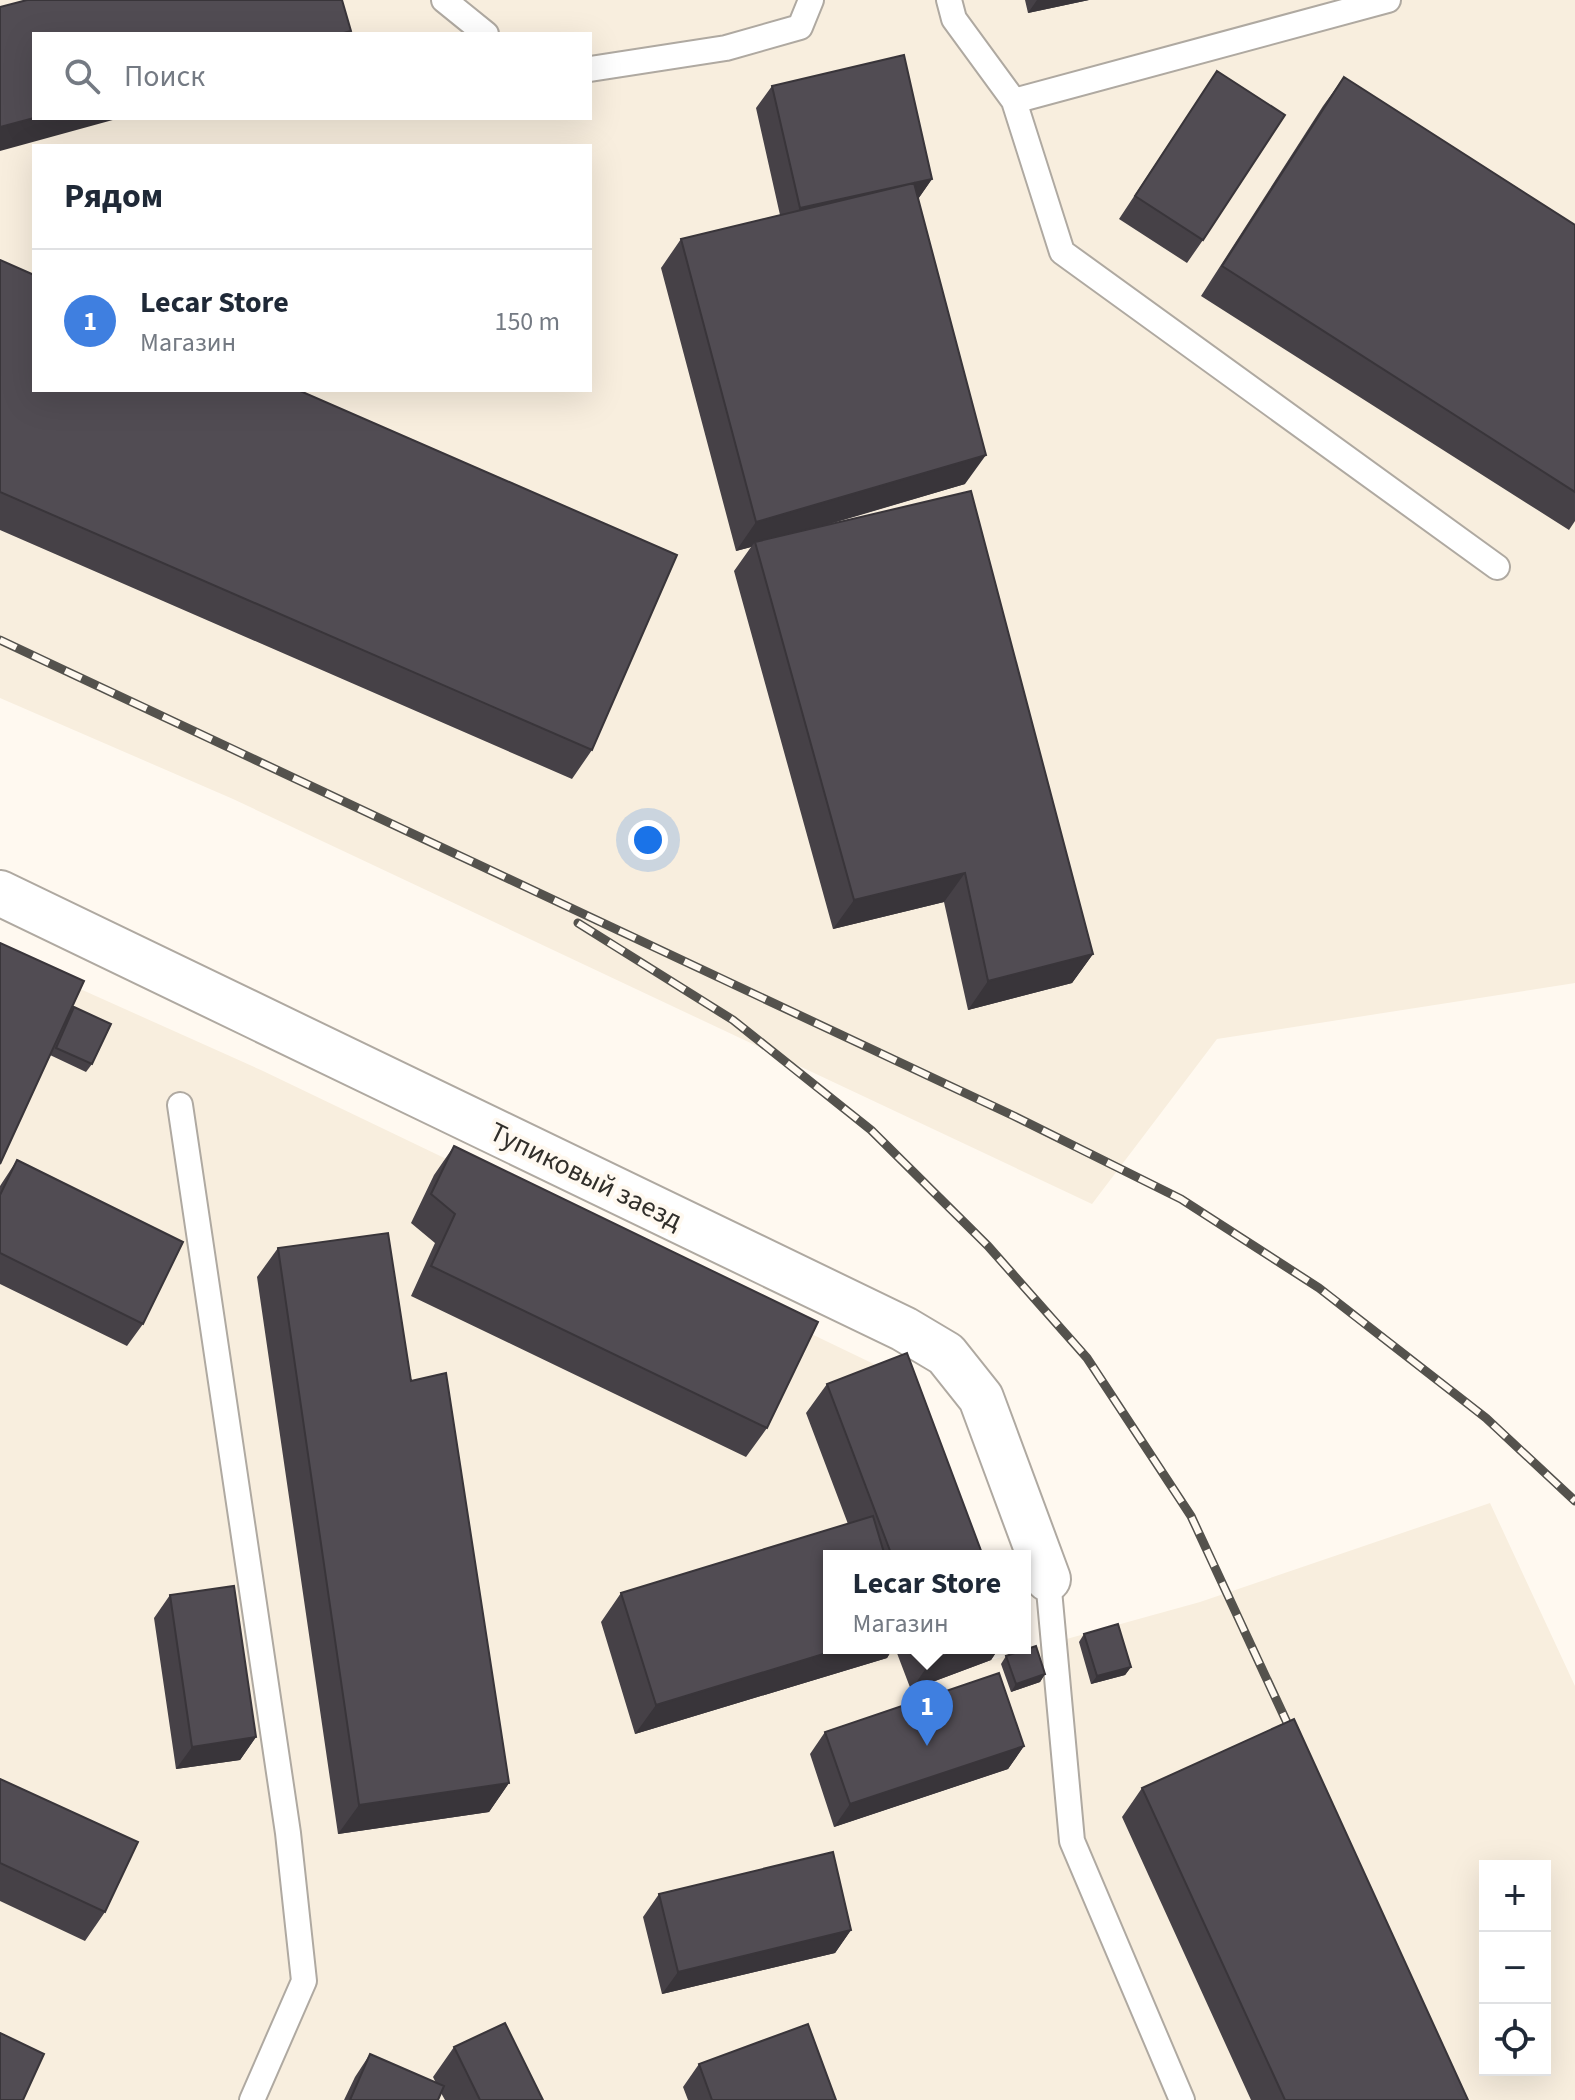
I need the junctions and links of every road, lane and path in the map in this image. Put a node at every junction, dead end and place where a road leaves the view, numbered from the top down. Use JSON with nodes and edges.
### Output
{"nodes":[{"id":1,"x":444,"y":0,"type":"edge"},
{"id":2,"x":811,"y":0,"type":"edge"},
{"id":3,"x":949,"y":0,"type":"edge"},
{"id":4,"x":1388,"y":0,"type":"edge"},
{"id":5,"x":484,"y":32,"type":"edge"},
{"id":6,"x":592,"y":69,"type":"edge"},
{"id":7,"x":1014,"y":101,"type":"junction"},
{"id":8,"x":1497,"y":567,"type":"dead end"},
{"id":9,"x":0,"y":893,"type":"edge"},
{"id":10,"x":180,"y":1105,"type":"dead end"},
{"id":11,"x":1048,"y":1579,"type":"joint"},
{"id":12,"x":252,"y":2100,"type":"edge"},
{"id":13,"x":1182,"y":2100,"type":"edge"}],
"edges":[{"from":1,"to":5,"type":"lane"},
{"from":2,"to":6,"type":"lane"},
{"from":3,"to":7,"type":"lane"},
{"from":4,"to":7,"type":"lane"},
{"from":7,"to":8,"type":"lane"},
{"from":9,"to":11,"type":"street","name":"Тупиковый заезд"},
{"from":10,"to":12,"type":"lane"},
{"from":11,"to":13,"type":"lane"}]}
